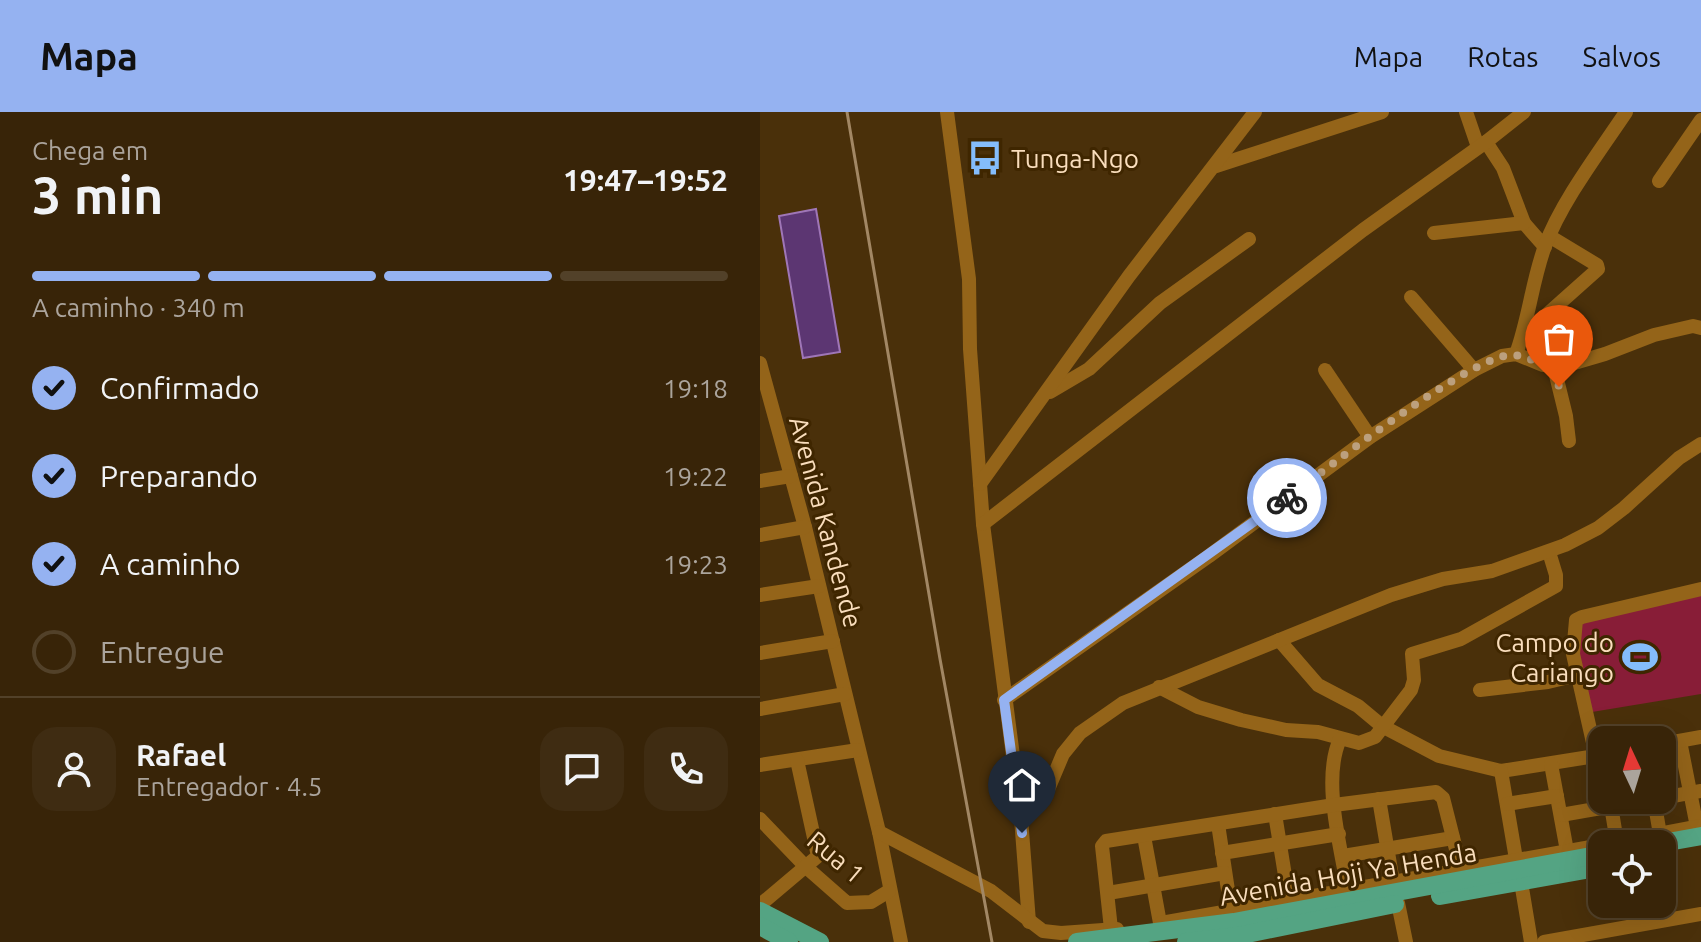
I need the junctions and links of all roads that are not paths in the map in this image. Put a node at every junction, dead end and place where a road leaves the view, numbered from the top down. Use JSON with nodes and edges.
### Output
{"nodes":[{"id":1,"x":947,"y":112,"type":"edge"},
{"id":2,"x":1255,"y":112,"type":"edge"},
{"id":3,"x":1466,"y":112,"type":"edge"},
{"id":4,"x":1524,"y":112,"type":"edge"},
{"id":5,"x":1626,"y":112,"type":"edge"},
{"id":6,"x":1377,"y":113,"type":"edge"},
{"id":7,"x":1701,"y":120,"type":"edge"},
{"id":8,"x":1482,"y":145,"type":"junction"},
{"id":9,"x":1216,"y":166,"type":"junction"},
{"id":10,"x":1659,"y":181,"type":"dead end"},
{"id":11,"x":1524,"y":223,"type":"junction"},
{"id":12,"x":1434,"y":233,"type":"dead end"},
{"id":13,"x":1249,"y":239,"type":"dead end"},
{"id":14,"x":1547,"y":242,"type":"junction"},
{"id":15,"x":1411,"y":297,"type":"dead end"},
{"id":16,"x":1701,"y":328,"type":"edge"},
{"id":17,"x":1524,"y":335,"type":"junction"},
{"id":18,"x":1516,"y":354,"type":"junction"},
{"id":19,"x":760,"y":365,"type":"edge"},
{"id":20,"x":1554,"y":367,"type":"junction"},
{"id":21,"x":1325,"y":370,"type":"dead end"},
{"id":22,"x":1474,"y":370,"type":"junction"},
{"id":23,"x":1046,"y":394,"type":"junction"},
{"id":24,"x":776,"y":423,"type":"junction"},
{"id":25,"x":760,"y":426,"type":"edge"},
{"id":26,"x":1370,"y":437,"type":"junction"},
{"id":27,"x":1569,"y":441,"type":"dead end"},
{"id":28,"x":1701,"y":444,"type":"edge"},
{"id":29,"x":791,"y":476,"type":"junction"},
{"id":30,"x":760,"y":481,"type":"edge"},
{"id":31,"x":980,"y":484,"type":"junction"},
{"id":32,"x":983,"y":524,"type":"junction"},
{"id":33,"x":805,"y":527,"type":"junction"},
{"id":34,"x":760,"y":535,"type":"edge"},
{"id":35,"x":1549,"y":552,"type":"junction"},
{"id":36,"x":819,"y":586,"type":"junction"},
{"id":37,"x":1701,"y":589,"type":"edge"},
{"id":38,"x":760,"y":595,"type":"edge"},
{"id":39,"x":1279,"y":640,"type":"junction"},
{"id":40,"x":833,"y":641,"type":"junction"},
{"id":41,"x":760,"y":653,"type":"edge"},
{"id":42,"x":1577,"y":675,"type":"junction"},
{"id":43,"x":1159,"y":687,"type":"junction"},
{"id":44,"x":1480,"y":690,"type":"dead end"},
{"id":45,"x":845,"y":694,"type":"junction"},
{"id":46,"x":1004,"y":700,"type":"junction"},
{"id":47,"x":760,"y":709,"type":"edge"},
{"id":48,"x":1382,"y":726,"type":"junction"},
{"id":49,"x":1591,"y":726,"type":"edge"},
{"id":50,"x":1701,"y":737,"type":"edge"},
{"id":51,"x":1340,"y":739,"type":"junction"},
{"id":52,"x":1680,"y":741,"type":"junction"},
{"id":53,"x":1676,"y":742,"type":"edge"},
{"id":54,"x":858,"y":750,"type":"junction"},
{"id":55,"x":1588,"y":758,"type":"edge"},
{"id":56,"x":797,"y":760,"type":"junction"},
{"id":57,"x":1551,"y":764,"type":"junction"},
{"id":58,"x":760,"y":765,"type":"edge"},
{"id":59,"x":1501,"y":771,"type":"junction"},
{"id":60,"x":1696,"y":792,"type":"edge"},
{"id":61,"x":1557,"y":796,"type":"junction"},
{"id":62,"x":1676,"y":796,"type":"edge"},
{"id":63,"x":1379,"y":799,"type":"junction"},
{"id":64,"x":1507,"y":804,"type":"junction"},
{"id":65,"x":1334,"y":805,"type":"junction"},
{"id":66,"x":1588,"y":808,"type":"edge"},
{"id":67,"x":1275,"y":814,"type":"junction"},
{"id":68,"x":1561,"y":815,"type":"junction"},
{"id":69,"x":1021,"y":818,"type":"junction"},
{"id":70,"x":760,"y":819,"type":"edge"},
{"id":71,"x":1218,"y":824,"type":"junction"},
{"id":72,"x":1700,"y":830,"type":"edge"},
{"id":73,"x":879,"y":832,"type":"junction"},
{"id":74,"x":1339,"y":834,"type":"junction"},
{"id":75,"x":1676,"y":835,"type":"edge"},
{"id":76,"x":1144,"y":836,"type":"junction"},
{"id":77,"x":1453,"y":838,"type":"junction"},
{"id":78,"x":1280,"y":843,"type":"junction"},
{"id":79,"x":1588,"y":847,"type":"edge"},
{"id":80,"x":1387,"y":848,"type":"junction"},
{"id":81,"x":1701,"y":849,"type":"edge"},
{"id":82,"x":1567,"y":851,"type":"junction"},
{"id":83,"x":1222,"y":853,"type":"junction"},
{"id":84,"x":1676,"y":853,"type":"edge"},
{"id":85,"x":1343,"y":856,"type":"junction"},
{"id":86,"x":1588,"y":856,"type":"edge"},
{"id":87,"x":1516,"y":859,"type":"junction"},
{"id":88,"x":806,"y":867,"type":"junction"},
{"id":89,"x":1461,"y":869,"type":"junction"},
{"id":90,"x":1588,"y":870,"type":"edge"},
{"id":91,"x":1225,"y":873,"type":"junction"},
{"id":92,"x":1393,"y":882,"type":"junction"},
{"id":93,"x":1521,"y":882,"type":"junction"},
{"id":94,"x":1153,"y":886,"type":"junction"},
{"id":95,"x":889,"y":891,"type":"junction"},
{"id":96,"x":1108,"y":893,"type":"junction"},
{"id":97,"x":1349,"y":895,"type":"junction"},
{"id":98,"x":1289,"y":900,"type":"junction"},
{"id":99,"x":1398,"y":903,"type":"junction"},
{"id":100,"x":760,"y":908,"type":"edge"},
{"id":101,"x":1231,"y":910,"type":"junction"},
{"id":102,"x":1701,"y":914,"type":"edge"},
{"id":103,"x":1029,"y":922,"type":"junction"},
{"id":104,"x":1160,"y":923,"type":"junction"},
{"id":105,"x":760,"y":926,"type":"edge"},
{"id":106,"x":1107,"y":934,"type":"junction"},
{"id":107,"x":1238,"y":939,"type":"edge"},
{"id":108,"x":789,"y":942,"type":"edge"},
{"id":109,"x":820,"y":942,"type":"edge"},
{"id":110,"x":901,"y":942,"type":"edge"},
{"id":111,"x":1077,"y":942,"type":"edge"},
{"id":112,"x":1186,"y":942,"type":"edge"},
{"id":113,"x":1406,"y":942,"type":"edge"},
{"id":114,"x":1531,"y":942,"type":"edge"},
{"id":115,"x":1544,"y":942,"type":"edge"}],
"edges":[{"from":1,"to":31,"type":"street"},
{"from":2,"to":9,"type":"street"},
{"from":3,"to":8,"type":"street"},
{"from":4,"to":8,"type":"street"},
{"from":5,"to":14,"type":"street"},
{"from":6,"to":9,"type":"street"},
{"from":7,"to":10,"type":"street"},
{"from":8,"to":11,"type":"street"},
{"from":8,"to":32,"type":"street"},
{"from":9,"to":23,"type":"street"},
{"from":11,"to":12,"type":"street"},
{"from":11,"to":14,"type":"street"},
{"from":13,"to":23,"type":"street"},
{"from":14,"to":17,"type":"street"},
{"from":14,"to":17,"type":"street"},
{"from":15,"to":22,"type":"street"},
{"from":16,"to":20,"type":"street"},
{"from":17,"to":18,"type":"street"},
{"from":18,"to":20,"type":"street"},
{"from":18,"to":22,"type":"street"},
{"from":19,"to":24,"type":"street","name":"Avenida Kandende"},
{"from":20,"to":27,"type":"street"},
{"from":21,"to":26,"type":"street"},
{"from":22,"to":26,"type":"street"},
{"from":23,"to":31,"type":"street"},
{"from":24,"to":25,"type":"street"},
{"from":24,"to":29,"type":"street","name":"Avenida Kandende"},
{"from":26,"to":46,"type":"street"},
{"from":28,"to":35,"type":"street"},
{"from":29,"to":30,"type":"street"},
{"from":29,"to":33,"type":"street","name":"Avenida Kandende"},
{"from":31,"to":32,"type":"street"},
{"from":32,"to":46,"type":"street"},
{"from":33,"to":34,"type":"street"},
{"from":33,"to":36,"type":"street","name":"Avenida Kandende"},
{"from":35,"to":39,"type":"street"},
{"from":35,"to":48,"type":"street"},
{"from":36,"to":38,"type":"street"},
{"from":36,"to":40,"type":"street","name":"Avenida Kandende"},
{"from":37,"to":42,"type":"street"},
{"from":39,"to":43,"type":"street"},
{"from":39,"to":48,"type":"street"},
{"from":40,"to":41,"type":"street"},
{"from":40,"to":45,"type":"street","name":"Avenida Kandende"},
{"from":42,"to":44,"type":"street"},
{"from":42,"to":49,"type":"street"},
{"from":43,"to":51,"type":"street"},
{"from":43,"to":69,"type":"street"},
{"from":45,"to":47,"type":"street"},
{"from":45,"to":54,"type":"street"},
{"from":46,"to":69,"type":"street"},
{"from":48,"to":51,"type":"street"},
{"from":48,"to":59,"type":"street"},
{"from":50,"to":52,"type":"street"},
{"from":51,"to":65,"type":"street"},
{"from":52,"to":53,"type":"street"},
{"from":52,"to":60,"type":"street"},
{"from":54,"to":56,"type":"street"},
{"from":54,"to":73,"type":"street"},
{"from":55,"to":57,"type":"street"},
{"from":56,"to":58,"type":"street"},
{"from":56,"to":88,"type":"street"},
{"from":57,"to":59,"type":"street"},
{"from":57,"to":61,"type":"street"},
{"from":59,"to":64,"type":"street"},
{"from":60,"to":62,"type":"street"},
{"from":60,"to":72,"type":"street"},
{"from":61,"to":64,"type":"street"},
{"from":61,"to":68,"type":"street"},
{"from":63,"to":65,"type":"street"},
{"from":63,"to":77,"type":"street"},
{"from":63,"to":80,"type":"street"},
{"from":64,"to":87,"type":"street"},
{"from":65,"to":67,"type":"street"},
{"from":65,"to":74,"type":"street"},
{"from":66,"to":68,"type":"street"},
{"from":67,"to":71,"type":"street"},
{"from":67,"to":78,"type":"street"},
{"from":68,"to":82,"type":"street"},
{"from":69,"to":103,"type":"street"},
{"from":70,"to":88,"type":"street","name":"Rua 1"},
{"from":71,"to":76,"type":"street"},
{"from":71,"to":83,"type":"street"},
{"from":72,"to":75,"type":"main road"},
{"from":73,"to":95,"type":"street"},
{"from":73,"to":103,"type":"street","name":"Avenida Hoji Ya Henda"},
{"from":74,"to":78,"type":"street"},
{"from":74,"to":85,"type":"street"},
{"from":76,"to":94,"type":"street"},
{"from":76,"to":96,"type":"street"},
{"from":77,"to":80,"type":"street"},
{"from":77,"to":89,"type":"street"},
{"from":78,"to":83,"type":"street"},
{"from":78,"to":98,"type":"street"},
{"from":79,"to":82,"type":"street","name":"Avenida Hoji Ya Henda"},
{"from":80,"to":85,"type":"street"},
{"from":80,"to":92,"type":"street"},
{"from":81,"to":84,"type":"main road"},
{"from":82,"to":87,"type":"street","name":"Avenida Hoji Ya Henda"},
{"from":83,"to":91,"type":"street"},
{"from":85,"to":97,"type":"street"},
{"from":86,"to":97,"type":"main road","name":"Avenida Hoji Ya Henda"},
{"from":87,"to":89,"type":"street","name":"Avenida Hoji Ya Henda"},
{"from":88,"to":95,"type":"street","name":"Rua 1"},
{"from":88,"to":100,"type":"street"},
{"from":89,"to":92,"type":"street","name":"Avenida Hoji Ya Henda"},
{"from":90,"to":93,"type":"main road","name":"Avenida Hoji Ya Henda"},
{"from":91,"to":94,"type":"street"},
{"from":91,"to":101,"type":"street"},
{"from":92,"to":97,"type":"street","name":"Avenida Hoji Ya Henda"},
{"from":93,"to":99,"type":"main road","name":"Avenida Hoji Ya Henda"},
{"from":93,"to":114,"type":"street"},
{"from":94,"to":96,"type":"street"},
{"from":94,"to":104,"type":"street"},
{"from":95,"to":110,"type":"street"},
{"from":96,"to":106,"type":"street"},
{"from":97,"to":98,"type":"street","name":"Avenida Hoji Ya Henda"},
{"from":97,"to":106,"type":"main road","name":"Avenida Hoji Ya Henda"},
{"from":98,"to":101,"type":"street","name":"Avenida Hoji Ya Henda"},
{"from":99,"to":107,"type":"main road","name":"Avenida Hoji Ya Henda"},
{"from":99,"to":113,"type":"street"},
{"from":100,"to":109,"type":"main road"},
{"from":101,"to":104,"type":"street","name":"Avenida Hoji Ya Henda"},
{"from":102,"to":115,"type":"street"},
{"from":103,"to":106,"type":"street","name":"Avenida Hoji Ya Henda"},
{"from":104,"to":106,"type":"street","name":"Avenida Hoji Ya Henda"},
{"from":105,"to":108,"type":"main road"},
{"from":106,"to":111,"type":"main road"},
{"from":107,"to":112,"type":"main road","name":"Avenida Hoji Ya Henda"}]}
